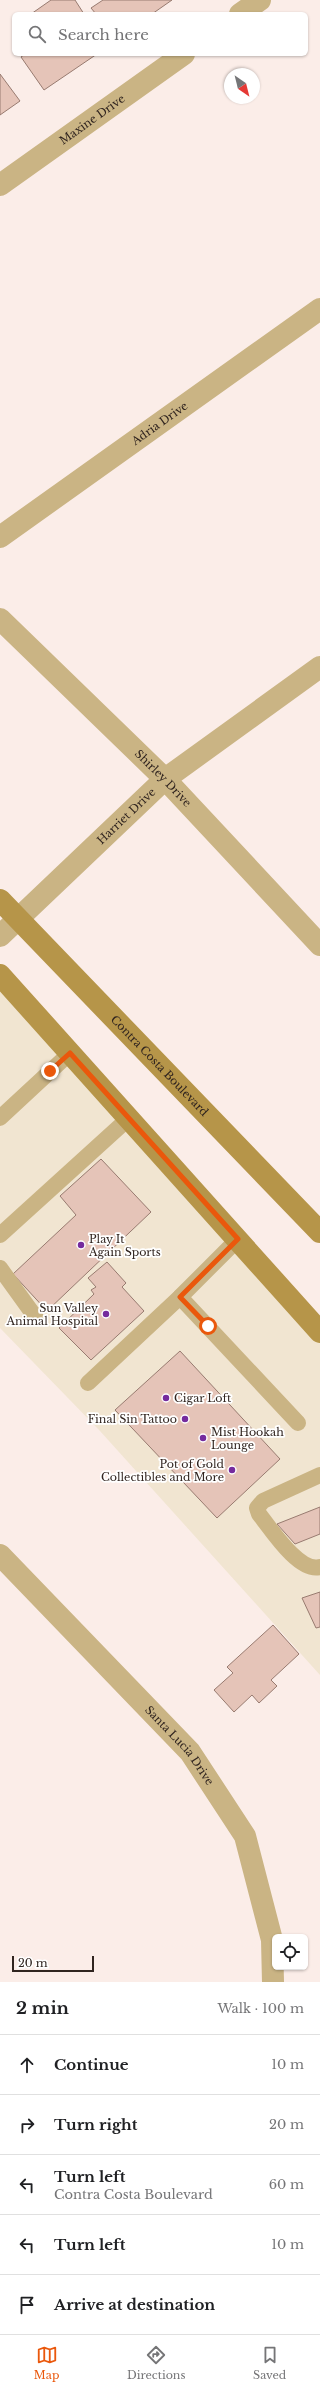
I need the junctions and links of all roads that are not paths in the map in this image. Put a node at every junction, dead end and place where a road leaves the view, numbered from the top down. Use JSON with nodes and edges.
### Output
{"nodes":[{"id":1,"x":260,"y":0,"type":"edge"},
{"id":2,"x":243,"y":12,"type":"edge"},
{"id":3,"x":181,"y":56,"type":"edge"},
{"id":4,"x":0,"y":185,"type":"edge"},
{"id":5,"x":320,"y":309,"type":"edge"},
{"id":6,"x":0,"y":537,"type":"edge"},
{"id":7,"x":0,"y":619,"type":"edge"},
{"id":8,"x":320,"y":667,"type":"edge"},
{"id":9,"x":165,"y":779,"type":"junction"},
{"id":10,"x":0,"y":900,"type":"edge"},
{"id":11,"x":19,"y":917,"type":"junction"},
{"id":12,"x":0,"y":936,"type":"edge"},
{"id":13,"x":320,"y":945,"type":"edge"},
{"id":14,"x":0,"y":975,"type":"edge"},
{"id":15,"x":70,"y":1053,"type":"junction"},
{"id":16,"x":0,"y":1118,"type":"edge"},
{"id":17,"x":129,"y":1118,"type":"junction"},
{"id":18,"x":320,"y":1232,"type":"edge"},
{"id":19,"x":0,"y":1235,"type":"edge"},
{"id":20,"x":238,"y":1239,"type":"junction"},
{"id":21,"x":0,"y":1268,"type":"edge"},
{"id":22,"x":180,"y":1297,"type":"junction"},
{"id":23,"x":36,"y":1318,"type":"dead end"},
{"id":24,"x":320,"y":1332,"type":"edge"},
{"id":25,"x":88,"y":1383,"type":"dead end"},
{"id":26,"x":298,"y":1423,"type":"dead end"},
{"id":27,"x":320,"y":1475,"type":"edge"},
{"id":28,"x":0,"y":1555,"type":"edge"},
{"id":29,"x":320,"y":1567,"type":"edge"},
{"id":30,"x":273,"y":1982,"type":"edge"}],
"edges":[{"from":1,"to":2,"type":"street"},
{"from":3,"to":4,"type":"street","name":"Maxine Drive"},
{"from":5,"to":6,"type":"street","name":"Adria Drive"},
{"from":7,"to":9,"type":"street","name":"Shirley Drive"},
{"from":8,"to":9,"type":"street","name":"Harriet Drive"},
{"from":9,"to":11,"type":"street","name":"Harriet Drive"},
{"from":9,"to":13,"type":"street","name":"Shirley Drive"},
{"from":10,"to":11,"type":"main road","name":"Contra Costa Boulevard"},
{"from":11,"to":12,"type":"street","name":"Harriet Drive"},
{"from":11,"to":18,"type":"main road","name":"Contra Costa Boulevard"},
{"from":14,"to":15,"type":"main road"},
{"from":15,"to":16,"type":"lane"},
{"from":15,"to":17,"type":"main road"},
{"from":17,"to":19,"type":"lane"},
{"from":17,"to":20,"type":"main road"},
{"from":20,"to":22,"type":"lane"},
{"from":20,"to":24,"type":"main road"},
{"from":21,"to":23,"type":"lane"},
{"from":22,"to":25,"type":"lane"},
{"from":22,"to":26,"type":"lane"},
{"from":27,"to":29,"type":"lane"},
{"from":28,"to":30,"type":"street","name":"Santa Lucia Drive"}]}
